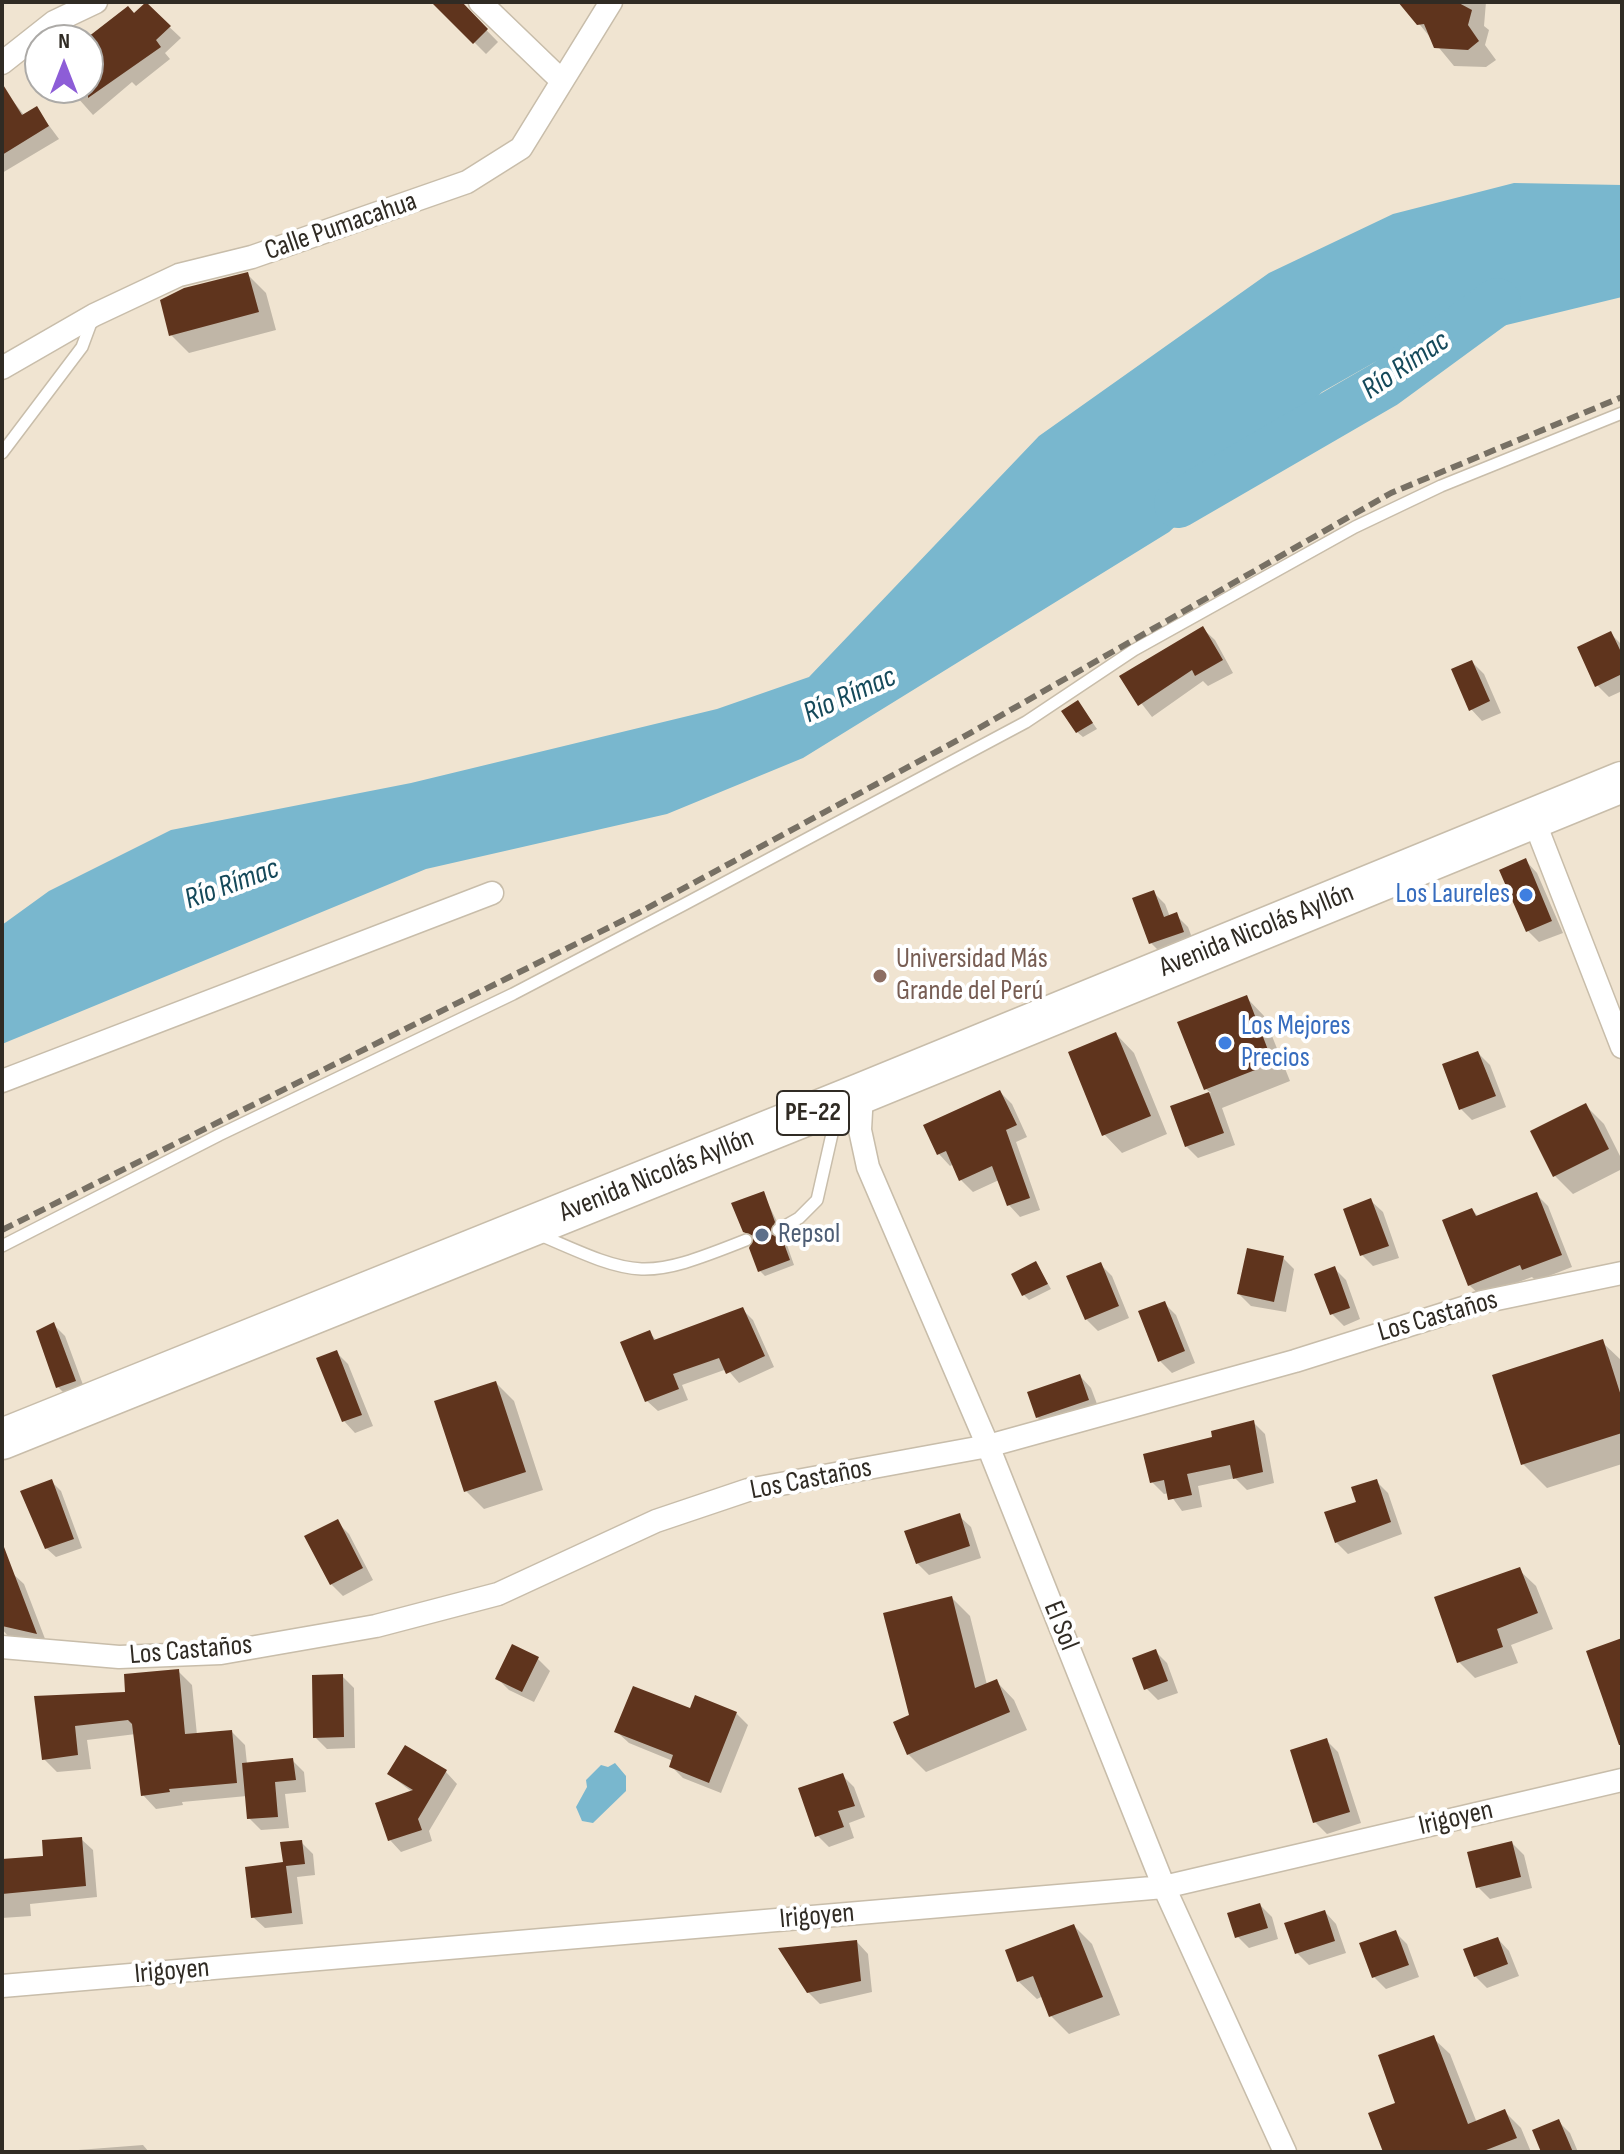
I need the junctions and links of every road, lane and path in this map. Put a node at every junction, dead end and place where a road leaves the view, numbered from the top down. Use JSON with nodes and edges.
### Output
{"nodes":[{"id":1,"x":96,"y":2,"type":"edge"},
{"id":2,"x":480,"y":2,"type":"edge"},
{"id":3,"x":611,"y":2,"type":"edge"},
{"id":4,"x":2,"y":63,"type":"edge"},
{"id":5,"x":562,"y":81,"type":"junction"},
{"id":6,"x":94,"y":315,"type":"junction"},
{"id":7,"x":2,"y":368,"type":"edge"},
{"id":8,"x":1622,"y":413,"type":"edge"},
{"id":9,"x":2,"y":453,"type":"edge"},
{"id":10,"x":1622,"y":782,"type":"edge"},
{"id":11,"x":1533,"y":818,"type":"junction"},
{"id":12,"x":492,"y":893,"type":"dead end"},
{"id":13,"x":1622,"y":1047,"type":"edge"},
{"id":14,"x":2,"y":1081,"type":"edge"},
{"id":15,"x":850,"y":1098,"type":"junction"},
{"id":16,"x":527,"y":1229,"type":"junction"},
{"id":17,"x":778,"y":1230,"type":"dead end"},
{"id":18,"x":746,"y":1240,"type":"dead end"},
{"id":19,"x":2,"y":1246,"type":"edge"},
{"id":20,"x":1622,"y":1273,"type":"edge"},
{"id":21,"x":2,"y":1439,"type":"edge"},
{"id":22,"x":988,"y":1446,"type":"junction"},
{"id":23,"x":2,"y":1647,"type":"edge"},
{"id":24,"x":1622,"y":1780,"type":"edge"},
{"id":25,"x":1164,"y":1887,"type":"junction"},
{"id":26,"x":2,"y":1986,"type":"edge"},
{"id":27,"x":1285,"y":2152,"type":"edge"}],
"edges":[{"from":1,"to":4,"type":"street"},
{"from":2,"to":5,"type":"street"},
{"from":3,"to":5,"type":"street","name":"Calle Pumacahua"},
{"from":5,"to":6,"type":"street","name":"Calle Pumacahua"},
{"from":6,"to":7,"type":"street","name":"Calle Pumacahua"},
{"from":6,"to":9,"type":"lane"},
{"from":8,"to":19,"type":"lane"},
{"from":10,"to":11,"type":"highway","name":"Avenida Nicolás Ayllón","number":"PE-22"},
{"from":11,"to":13,"type":"street"},
{"from":11,"to":15,"type":"highway","name":"Avenida Nicolás Ayllón","number":"PE-22"},
{"from":12,"to":14,"type":"street"},
{"from":15,"to":16,"type":"highway","name":"Avenida Nicolás Ayllón","number":"PE-22"},
{"from":15,"to":17,"type":"lane"},
{"from":15,"to":22,"type":"street","name":"El Sol"},
{"from":16,"to":18,"type":"lane"},
{"from":16,"to":21,"type":"highway","name":"Avenida Nicolás Ayllón","number":"PE-22"},
{"from":20,"to":22,"type":"street","name":"Los Castaños"},
{"from":22,"to":23,"type":"street","name":"Los Castaños"},
{"from":22,"to":25,"type":"street","name":"El Sol"},
{"from":24,"to":25,"type":"street","name":"Irigoyen"},
{"from":25,"to":26,"type":"street","name":"Irigoyen"},
{"from":25,"to":27,"type":"street","name":"El Sol"}]}
